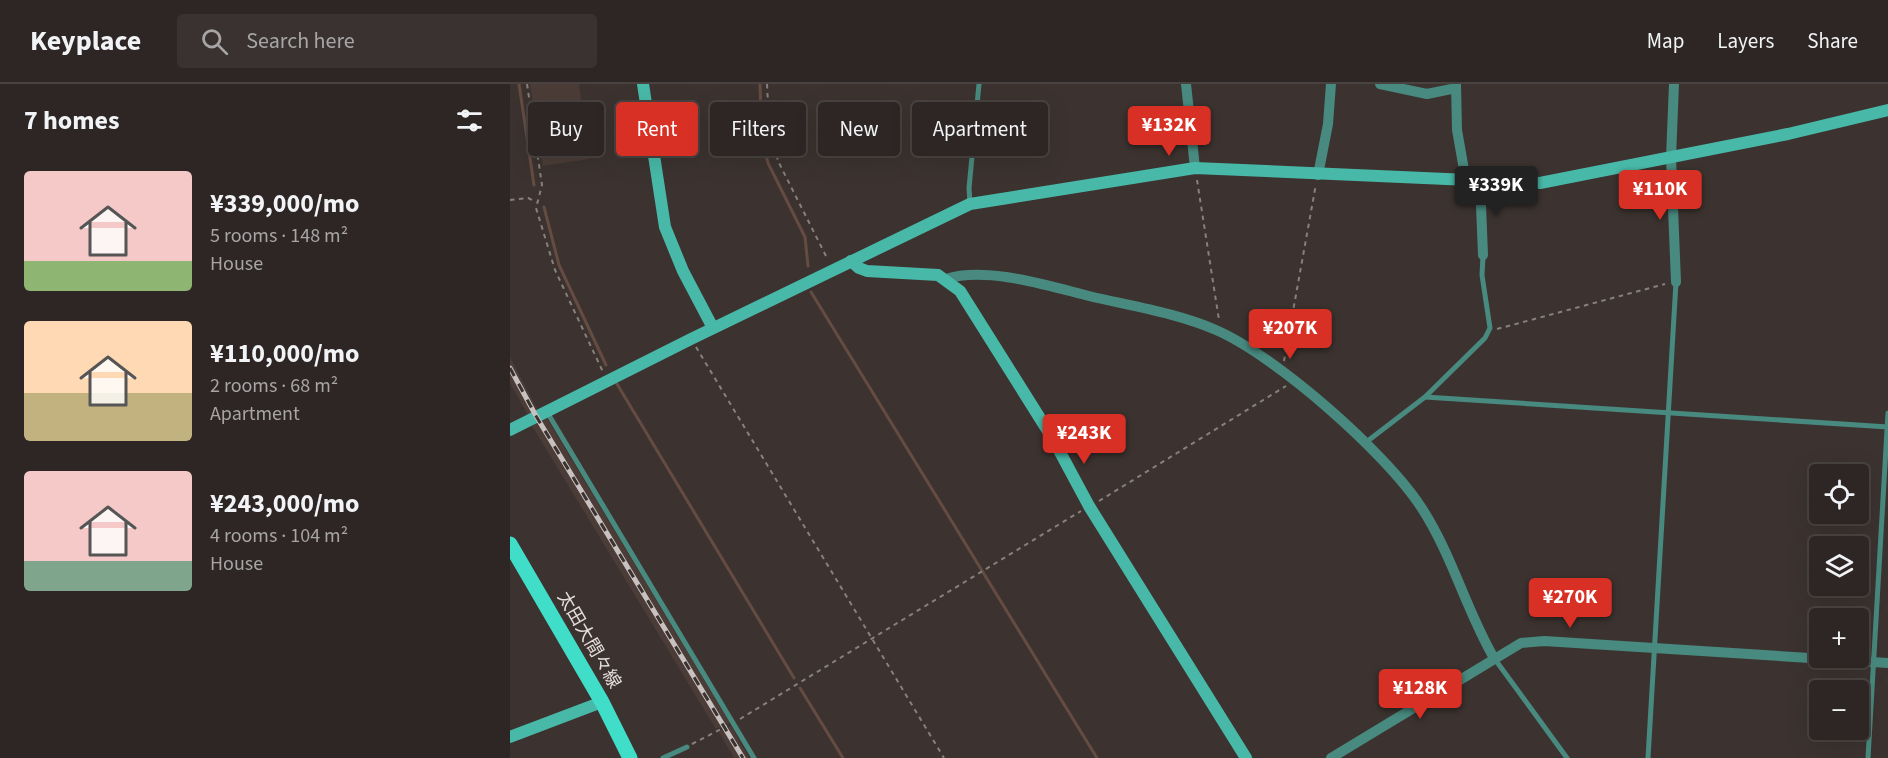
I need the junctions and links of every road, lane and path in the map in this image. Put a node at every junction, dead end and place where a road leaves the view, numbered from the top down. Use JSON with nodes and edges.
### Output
{"nodes":[{"id":1,"x":527,"y":84,"type":"edge"},
{"id":2,"x":643,"y":84,"type":"edge"},
{"id":3,"x":767,"y":84,"type":"edge"},
{"id":4,"x":979,"y":84,"type":"edge"},
{"id":5,"x":1186,"y":84,"type":"edge"},
{"id":6,"x":1331,"y":84,"type":"edge"},
{"id":7,"x":1380,"y":84,"type":"edge"},
{"id":8,"x":1674,"y":84,"type":"edge"},
{"id":9,"x":1456,"y":86,"type":"edge"},
{"id":10,"x":1888,"y":110,"type":"edge"},
{"id":11,"x":1671,"y":158,"type":"junction"},
{"id":12,"x":1195,"y":168,"type":"junction"},
{"id":13,"x":1318,"y":175,"type":"junction"},
{"id":14,"x":1466,"y":181,"type":"junction"},
{"id":15,"x":1480,"y":181,"type":"junction"},
{"id":16,"x":510,"y":200,"type":"edge"},
{"id":17,"x":536,"y":202,"type":"junction"},
{"id":18,"x":970,"y":204,"type":"junction"},
{"id":19,"x":1484,"y":255,"type":"joint"},
{"id":20,"x":851,"y":261,"type":"junction"},
{"id":21,"x":832,"y":270,"type":"junction"},
{"id":22,"x":946,"y":279,"type":"junction"},
{"id":23,"x":1676,"y":282,"type":"junction"},
{"id":24,"x":713,"y":328,"type":"junction"},
{"id":25,"x":1217,"y":331,"type":"junction"},
{"id":26,"x":1488,"y":331,"type":"junction"},
{"id":27,"x":691,"y":339,"type":"junction"},
{"id":28,"x":1281,"y":371,"type":"junction"},
{"id":29,"x":607,"y":380,"type":"junction"},
{"id":30,"x":1293,"y":381,"type":"junction"},
{"id":31,"x":1425,"y":397,"type":"junction"},
{"id":32,"x":547,"y":410,"type":"junction"},
{"id":33,"x":1669,"y":411,"type":"junction"},
{"id":34,"x":1888,"y":413,"type":"edge"},
{"id":35,"x":1888,"y":427,"type":"edge"},
{"id":36,"x":510,"y":430,"type":"edge"},
{"id":37,"x":1365,"y":443,"type":"junction"},
{"id":38,"x":1089,"y":506,"type":"junction"},
{"id":39,"x":510,"y":544,"type":"edge"},
{"id":40,"x":872,"y":638,"type":"junction"},
{"id":41,"x":1656,"y":648,"type":"junction"},
{"id":42,"x":1494,"y":658,"type":"junction"},
{"id":43,"x":1875,"y":662,"type":"junction"},
{"id":44,"x":1888,"y":663,"type":"edge"},
{"id":45,"x":602,"y":702,"type":"junction"},
{"id":46,"x":734,"y":723,"type":"junction"},
{"id":47,"x":510,"y":737,"type":"edge"},
{"id":48,"x":687,"y":747,"type":"joint"},
{"id":49,"x":630,"y":758,"type":"edge"},
{"id":50,"x":663,"y":758,"type":"edge"},
{"id":51,"x":754,"y":758,"type":"edge"},
{"id":52,"x":944,"y":758,"type":"edge"},
{"id":53,"x":1246,"y":758,"type":"edge"},
{"id":54,"x":1331,"y":758,"type":"edge"},
{"id":55,"x":1567,"y":758,"type":"edge"},
{"id":56,"x":1648,"y":758,"type":"edge"},
{"id":57,"x":1868,"y":758,"type":"edge"}],
"edges":[{"from":1,"to":17,"type":"path"},
{"from":2,"to":24,"type":"street"},
{"from":3,"to":21,"type":"path"},
{"from":4,"to":18,"type":"lane"},
{"from":5,"to":12,"type":"street"},
{"from":6,"to":13,"type":"street"},
{"from":7,"to":9,"type":"street"},
{"from":8,"to":11,"type":"street"},
{"from":9,"to":14,"type":"street"},
{"from":10,"to":11,"type":"street"},
{"from":11,"to":15,"type":"street"},
{"from":11,"to":23,"type":"street"},
{"from":12,"to":13,"type":"street"},
{"from":12,"to":18,"type":"street"},
{"from":12,"to":25,"type":"path"},
{"from":13,"to":14,"type":"street"},
{"from":13,"to":28,"type":"path"},
{"from":14,"to":15,"type":"street"},
{"from":15,"to":19,"type":"street"},
{"from":16,"to":17,"type":"path"},
{"from":17,"to":29,"type":"path"},
{"from":18,"to":20,"type":"street"},
{"from":19,"to":26,"type":"lane"},
{"from":20,"to":21,"type":"street"},
{"from":20,"to":22,"type":"street"},
{"from":21,"to":24,"type":"street"},
{"from":22,"to":25,"type":"street"},
{"from":22,"to":38,"type":"street"},
{"from":23,"to":26,"type":"path"},
{"from":23,"to":33,"type":"lane"},
{"from":24,"to":27,"type":"street"},
{"from":25,"to":28,"type":"street"},
{"from":26,"to":31,"type":"lane"},
{"from":27,"to":29,"type":"street"},
{"from":27,"to":40,"type":"path"},
{"from":28,"to":30,"type":"street"},
{"from":29,"to":32,"type":"street"},
{"from":30,"to":37,"type":"street"},
{"from":30,"to":38,"type":"path"},
{"from":31,"to":33,"type":"lane"},
{"from":31,"to":37,"type":"lane"},
{"from":32,"to":36,"type":"street"},
{"from":32,"to":46,"type":"lane"},
{"from":33,"to":35,"type":"lane"},
{"from":33,"to":41,"type":"lane"},
{"from":34,"to":35,"type":"lane"},
{"from":35,"to":43,"type":"lane"},
{"from":37,"to":42,"type":"street"},
{"from":38,"to":40,"type":"path"},
{"from":38,"to":53,"type":"street"},
{"from":39,"to":45,"type":"main road","name":"太田大間々線"},
{"from":40,"to":46,"type":"path"},
{"from":40,"to":52,"type":"path"},
{"from":41,"to":42,"type":"street"},
{"from":41,"to":43,"type":"street"},
{"from":41,"to":56,"type":"lane"},
{"from":42,"to":54,"type":"street"},
{"from":42,"to":55,"type":"lane"},
{"from":43,"to":44,"type":"street"},
{"from":43,"to":57,"type":"lane"},
{"from":45,"to":47,"type":"street"},
{"from":45,"to":49,"type":"main road","name":"太田大間々線"},
{"from":46,"to":48,"type":"path"},
{"from":46,"to":51,"type":"lane"},
{"from":48,"to":50,"type":"lane"}]}
